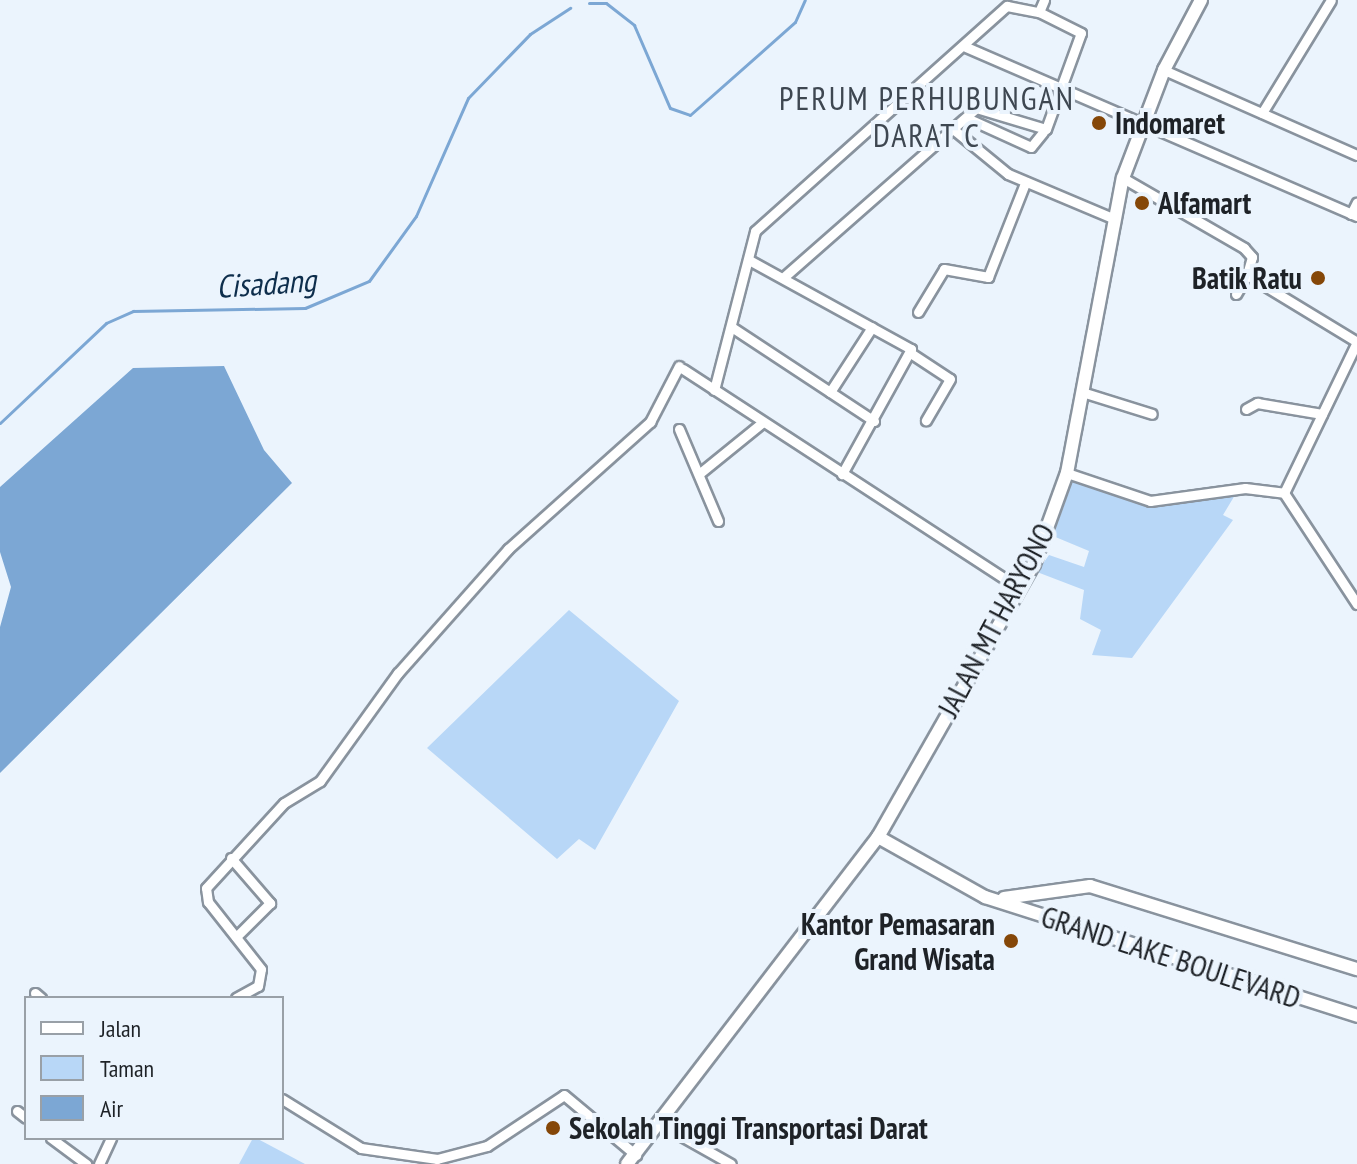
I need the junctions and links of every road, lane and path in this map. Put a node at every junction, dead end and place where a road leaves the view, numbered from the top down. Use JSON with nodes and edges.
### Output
{"nodes":[{"id":1,"x":1044,"y":0,"type":"edge"},
{"id":2,"x":1201,"y":0,"type":"edge"},
{"id":3,"x":1331,"y":0,"type":"edge"},
{"id":4,"x":1017,"y":1,"type":"edge"},
{"id":5,"x":1039,"y":12,"type":"junction"},
{"id":6,"x":966,"y":47,"type":"junction"},
{"id":7,"x":1164,"y":70,"type":"junction"},
{"id":8,"x":1062,"y":87,"type":"junction"},
{"id":9,"x":1262,"y":113,"type":"junction"},
{"id":10,"x":967,"y":118,"type":"junction"},
{"id":11,"x":1143,"y":123,"type":"junction"},
{"id":12,"x":953,"y":129,"type":"junction"},
{"id":13,"x":1043,"y":132,"type":"junction"},
{"id":14,"x":1357,"y":155,"type":"edge"},
{"id":15,"x":1123,"y":178,"type":"junction"},
{"id":16,"x":1025,"y":183,"type":"junction"},
{"id":17,"x":1357,"y":202,"type":"edge"},
{"id":18,"x":1354,"y":215,"type":"edge"},
{"id":19,"x":1112,"y":218,"type":"junction"},
{"id":20,"x":749,"y":260,"type":"junction"},
{"id":21,"x":1247,"y":275,"type":"junction"},
{"id":22,"x":785,"y":276,"type":"junction"},
{"id":23,"x":1236,"y":294,"type":"dead end"},
{"id":24,"x":918,"y":312,"type":"dead end"},
{"id":25,"x":872,"y":327,"type":"junction"},
{"id":26,"x":733,"y":328,"type":"junction"},
{"id":27,"x":1357,"y":342,"type":"edge"},
{"id":28,"x":912,"y":354,"type":"junction"},
{"id":29,"x":714,"y":390,"type":"junction"},
{"id":30,"x":830,"y":392,"type":"junction"},
{"id":31,"x":1082,"y":392,"type":"junction"},
{"id":32,"x":1246,"y":409,"type":"dead end"},
{"id":33,"x":1152,"y":414,"type":"dead end"},
{"id":34,"x":1322,"y":414,"type":"junction"},
{"id":35,"x":926,"y":420,"type":"dead end"},
{"id":36,"x":874,"y":421,"type":"junction"},
{"id":37,"x":763,"y":422,"type":"junction"},
{"id":38,"x":679,"y":429,"type":"dead end"},
{"id":39,"x":700,"y":473,"type":"junction"},
{"id":40,"x":1067,"y":473,"type":"junction"},
{"id":41,"x":842,"y":474,"type":"junction"},
{"id":42,"x":1284,"y":493,"type":"junction"},
{"id":43,"x":718,"y":521,"type":"dead end"},
{"id":44,"x":1020,"y":589,"type":"junction"},
{"id":45,"x":1357,"y":604,"type":"edge"},
{"id":46,"x":878,"y":837,"type":"junction"},
{"id":47,"x":231,"y":858,"type":"junction"},
{"id":48,"x":985,"y":897,"type":"junction"},
{"id":49,"x":236,"y":937,"type":"junction"},
{"id":50,"x":1357,"y":969,"type":"edge"},
{"id":51,"x":238,"y":996,"type":"edge"},
{"id":52,"x":1357,"y":1016,"type":"edge"},
{"id":53,"x":284,"y":1100,"type":"edge"},
{"id":54,"x":17,"y":1111,"type":"dead end"},
{"id":55,"x":24,"y":1116,"type":"edge"},
{"id":56,"x":662,"y":1125,"type":"junction"},
{"id":57,"x":54,"y":1140,"type":"edge"},
{"id":58,"x":110,"y":1140,"type":"edge"},
{"id":59,"x":632,"y":1160,"type":"edge"},
{"id":60,"x":86,"y":1164,"type":"edge"},
{"id":61,"x":99,"y":1164,"type":"edge"},
{"id":62,"x":731,"y":1164,"type":"edge"}],
"edges":[{"from":1,"to":5,"type":"street"},
{"from":2,"to":7,"type":"main road","name":"JALAN MT HARYONO"},
{"from":3,"to":9,"type":"street"},
{"from":4,"to":5,"type":"street"},
{"from":4,"to":6,"type":"street"},
{"from":5,"to":8,"type":"street"},
{"from":6,"to":8,"type":"street"},
{"from":6,"to":20,"type":"street"},
{"from":7,"to":9,"type":"street"},
{"from":7,"to":11,"type":"main road","name":"JALAN MT HARYONO"},
{"from":8,"to":11,"type":"street"},
{"from":8,"to":13,"type":"street"},
{"from":9,"to":14,"type":"street"},
{"from":10,"to":12,"type":"street"},
{"from":10,"to":13,"type":"street"},
{"from":10,"to":13,"type":"street"},
{"from":11,"to":15,"type":"main road","name":"JALAN MT HARYONO"},
{"from":11,"to":18,"type":"street"},
{"from":12,"to":16,"type":"street"},
{"from":12,"to":22,"type":"street"},
{"from":15,"to":19,"type":"main road","name":"JALAN MT HARYONO"},
{"from":15,"to":21,"type":"street"},
{"from":16,"to":19,"type":"street"},
{"from":16,"to":24,"type":"street"},
{"from":17,"to":18,"type":"street"},
{"from":19,"to":31,"type":"main road","name":"JALAN MT HARYONO"},
{"from":20,"to":22,"type":"street"},
{"from":20,"to":26,"type":"street"},
{"from":21,"to":23,"type":"street"},
{"from":21,"to":27,"type":"street"},
{"from":22,"to":25,"type":"street"},
{"from":25,"to":28,"type":"street"},
{"from":25,"to":30,"type":"street"},
{"from":26,"to":29,"type":"street"},
{"from":26,"to":30,"type":"street"},
{"from":27,"to":34,"type":"street"},
{"from":28,"to":35,"type":"street"},
{"from":28,"to":36,"type":"street"},
{"from":29,"to":37,"type":"street"},
{"from":29,"to":47,"type":"street"},
{"from":30,"to":36,"type":"street"},
{"from":31,"to":33,"type":"street"},
{"from":31,"to":40,"type":"main road","name":"JALAN MT HARYONO"},
{"from":32,"to":34,"type":"street"},
{"from":34,"to":42,"type":"street"},
{"from":36,"to":41,"type":"street"},
{"from":37,"to":39,"type":"street"},
{"from":37,"to":41,"type":"street"},
{"from":38,"to":39,"type":"street"},
{"from":39,"to":43,"type":"street"},
{"from":40,"to":42,"type":"street"},
{"from":40,"to":44,"type":"main road","name":"JALAN MT HARYONO"},
{"from":41,"to":44,"type":"street"},
{"from":42,"to":45,"type":"street"},
{"from":44,"to":46,"type":"main road","name":"JALAN MT HARYONO"},
{"from":46,"to":48,"type":"main road","name":"GRAND LAKE BOULEVARD"},
{"from":46,"to":56,"type":"main road","name":"JALAN MT HARYONO"},
{"from":47,"to":49,"type":"street"},
{"from":47,"to":49,"type":"street"},
{"from":48,"to":50,"type":"main road","name":"GRAND LAKE BOULEVARD"},
{"from":48,"to":52,"type":"main road","name":"GRAND LAKE BOULEVARD"},
{"from":49,"to":51,"type":"street"},
{"from":53,"to":59,"type":"street"},
{"from":54,"to":55,"type":"street"},
{"from":56,"to":59,"type":"main road","name":"JALAN MT HARYONO"},
{"from":56,"to":62,"type":"street"},
{"from":57,"to":60,"type":"street"},
{"from":58,"to":61,"type":"street"}]}
